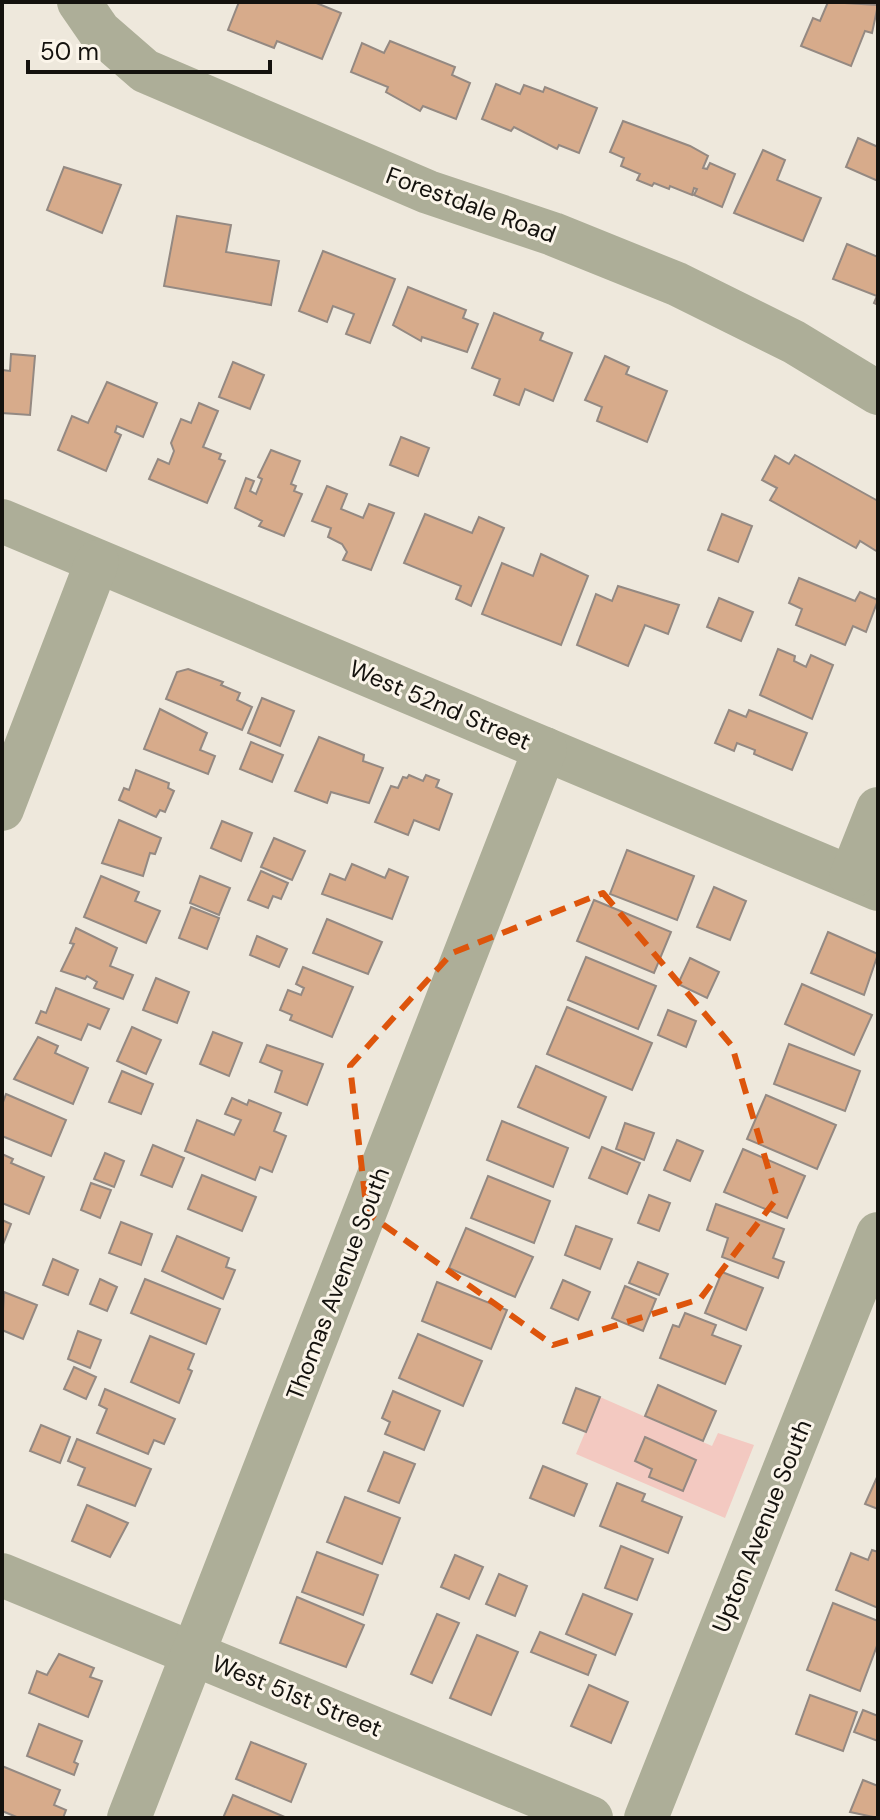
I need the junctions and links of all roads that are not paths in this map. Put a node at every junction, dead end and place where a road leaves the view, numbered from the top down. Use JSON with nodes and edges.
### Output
{"nodes":[{"id":1,"x":79,"y":2,"type":"edge"},
{"id":2,"x":878,"y":393,"type":"edge"},
{"id":3,"x":2,"y":521,"type":"edge"},
{"id":4,"x":97,"y":562,"type":"junction"},
{"id":5,"x":545,"y":749,"type":"junction"},
{"id":6,"x":2,"y":809,"type":"edge"},
{"id":7,"x":878,"y":809,"type":"edge"},
{"id":8,"x":865,"y":883,"type":"edge"},
{"id":9,"x":878,"y":1234,"type":"edge"},
{"id":10,"x":2,"y":1575,"type":"edge"},
{"id":11,"x":194,"y":1654,"type":"junction"},
{"id":12,"x":129,"y":1818,"type":"edge"},
{"id":13,"x":591,"y":1818,"type":"edge"},
{"id":14,"x":646,"y":1818,"type":"edge"}],
"edges":[{"from":1,"to":2,"type":"street","name":"Forestdale Road"},
{"from":3,"to":4,"type":"street","name":"West 52nd Street"},
{"from":4,"to":5,"type":"street","name":"West 52nd Street"},
{"from":4,"to":6,"type":"street"},
{"from":5,"to":8,"type":"street","name":"West 52nd Street"},
{"from":5,"to":11,"type":"street","name":"Thomas Avenue South"},
{"from":7,"to":8,"type":"street"},
{"from":9,"to":14,"type":"street","name":"Upton Avenue South"},
{"from":10,"to":11,"type":"street","name":"West 51st Street"},
{"from":11,"to":12,"type":"street","name":"Thomas Avenue South"},
{"from":11,"to":13,"type":"street","name":"West 51st Street"}]}
